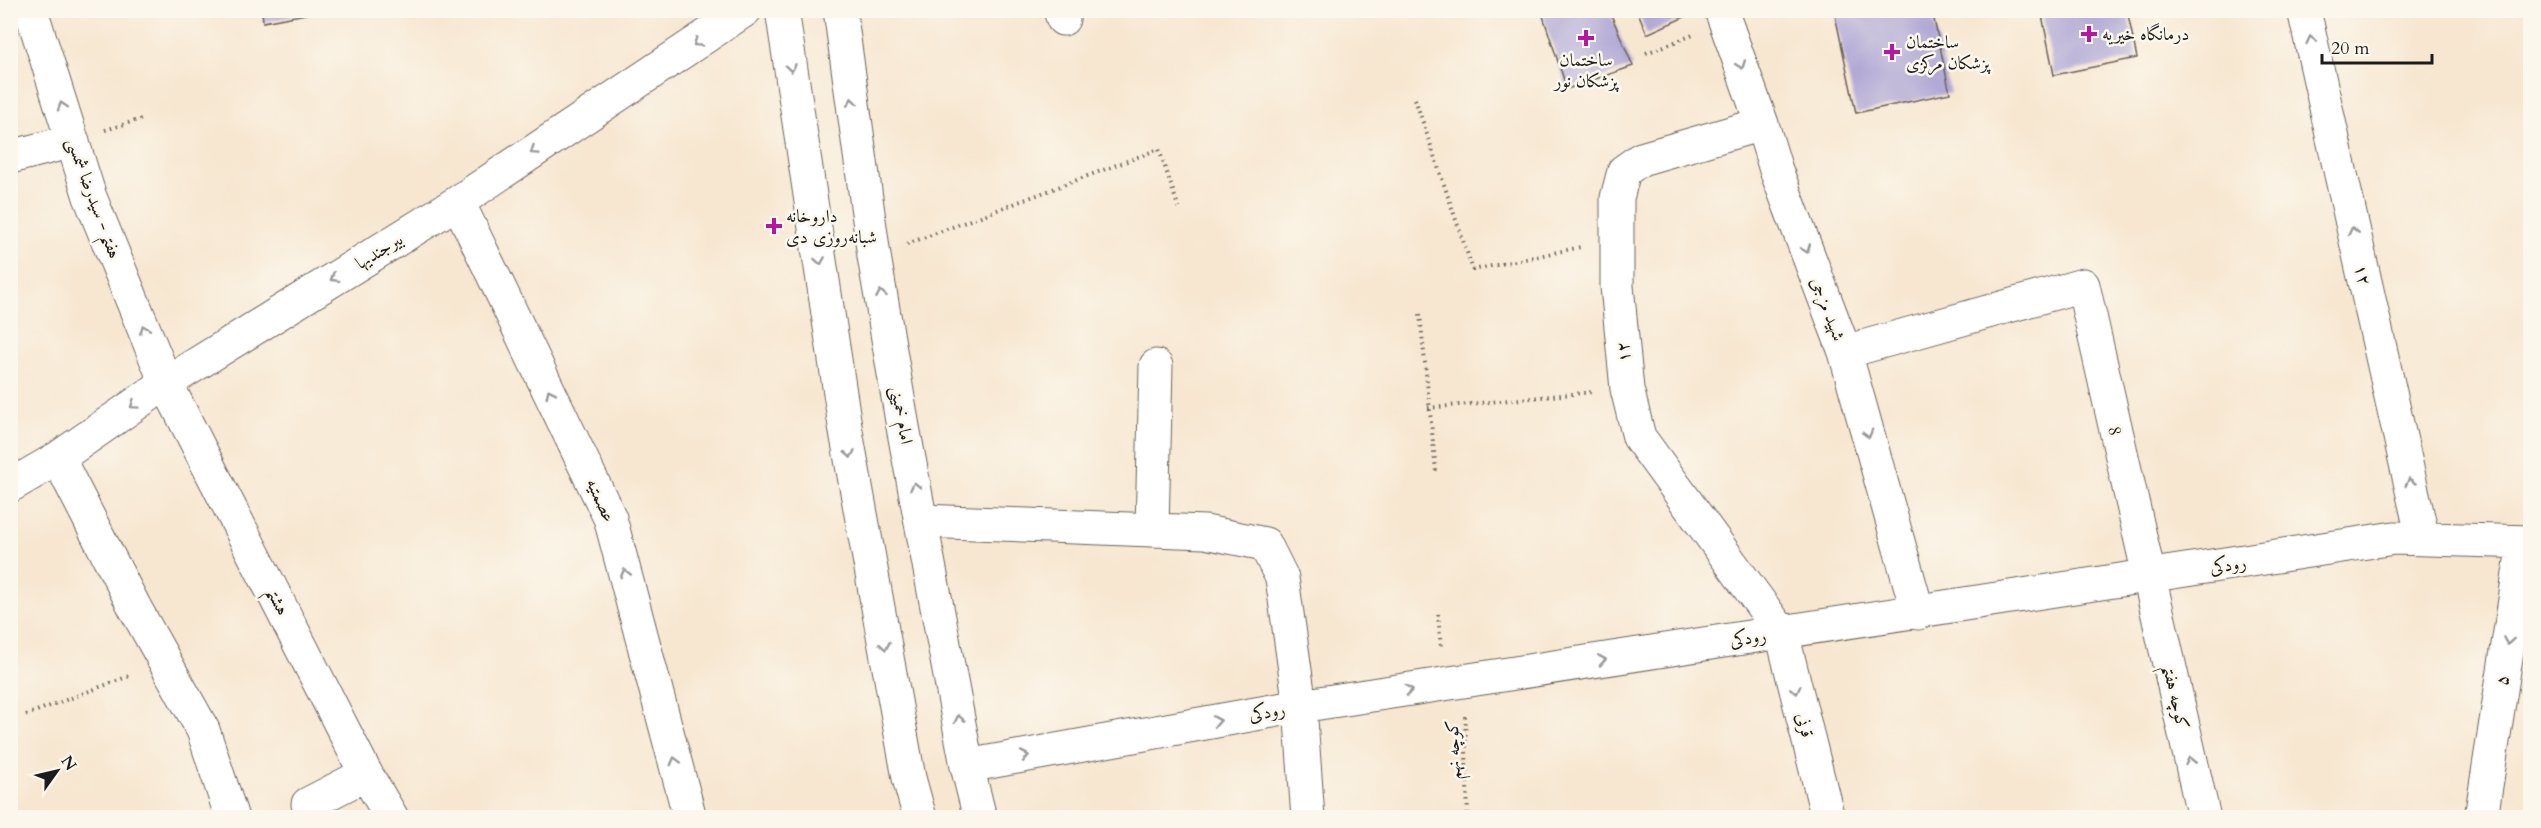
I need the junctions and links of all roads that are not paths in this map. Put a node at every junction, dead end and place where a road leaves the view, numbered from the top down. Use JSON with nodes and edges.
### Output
{"nodes":[{"id":1,"x":31,"y":10,"type":"edge"},
{"id":2,"x":745,"y":10,"type":"edge"},
{"id":3,"x":782,"y":10,"type":"edge"},
{"id":4,"x":840,"y":10,"type":"edge"},
{"id":5,"x":2304,"y":10,"type":"edge"},
{"id":6,"x":1723,"y":17,"type":"edge"},
{"id":7,"x":1762,"y":124,"type":"junction"},
{"id":8,"x":73,"y":141,"type":"junction"},
{"id":9,"x":10,"y":157,"type":"edge"},
{"id":10,"x":458,"y":202,"type":"junction"},
{"id":11,"x":1845,"y":352,"type":"junction"},
{"id":12,"x":1156,"y":366,"type":"dead end"},
{"id":13,"x":166,"y":383,"type":"junction"},
{"id":14,"x":58,"y":458,"type":"junction"},
{"id":15,"x":10,"y":486,"type":"edge"},
{"id":16,"x":922,"y":521,"type":"junction"},
{"id":17,"x":1152,"y":529,"type":"junction"},
{"id":18,"x":2423,"y":539,"type":"junction"},
{"id":19,"x":2527,"y":542,"type":"edge"},
{"id":20,"x":2148,"y":578,"type":"junction"},
{"id":21,"x":1918,"y":613,"type":"junction"},
{"id":22,"x":1782,"y":633,"type":"junction"},
{"id":23,"x":1300,"y":706,"type":"junction"},
{"id":24,"x":967,"y":766,"type":"junction"},
{"id":25,"x":366,"y":774,"type":"junction"},
{"id":26,"x":308,"y":804,"type":"dead end"},
{"id":27,"x":232,"y":818,"type":"edge"},
{"id":28,"x":392,"y":818,"type":"edge"},
{"id":29,"x":690,"y":818,"type":"edge"},
{"id":30,"x":920,"y":818,"type":"edge"},
{"id":31,"x":980,"y":818,"type":"edge"},
{"id":32,"x":1308,"y":818,"type":"edge"},
{"id":33,"x":1828,"y":818,"type":"edge"},
{"id":34,"x":2204,"y":818,"type":"edge"},
{"id":35,"x":2481,"y":818,"type":"edge"}],
"edges":[{"from":8,"to":1,"type":"street","name":"هفتم - سیدرضا شمسی","one_way":true},
{"from":2,"to":10,"type":"street","name":"بیرجندیها","one_way":true},
{"from":3,"to":30,"type":"street","one_way":true},
{"from":16,"to":4,"type":"street","name":"امام خمینی","one_way":true},
{"from":18,"to":5,"type":"street","name":"۱۲","one_way":true},
{"from":6,"to":7,"type":"street","name":"شهید مزجی","one_way":true},
{"from":7,"to":11,"type":"street","name":"شهید مزجی","one_way":true},
{"from":7,"to":22,"type":"street","name":"۱۲"},
{"from":8,"to":9,"type":"street"},
{"from":13,"to":8,"type":"street","name":"هفتم - سیدرضا شمسی","one_way":true},
{"from":10,"to":13,"type":"street","name":"بیرجندیها","one_way":true},
{"from":29,"to":10,"type":"street","name":"عصمتیه","one_way":true},
{"from":11,"to":20,"type":"street","name":"8"},
{"from":11,"to":21,"type":"street","name":"شهید مزجی","one_way":true},
{"from":12,"to":17,"type":"street"},
{"from":13,"to":14,"type":"street","name":"بیرجندیها","one_way":true},
{"from":13,"to":25,"type":"street","name":"هشتم"},
{"from":14,"to":15,"type":"street","name":"بیرجندیها"},
{"from":14,"to":27,"type":"street"},
{"from":16,"to":17,"type":"street"},
{"from":24,"to":16,"type":"street","name":"امام خمینی","one_way":true},
{"from":17,"to":23,"type":"street"},
{"from":18,"to":19,"type":"street","name":"رودکی"},
{"from":18,"to":20,"type":"street","name":"رودکی"},
{"from":19,"to":35,"type":"street","name":"۵","one_way":true},
{"from":20,"to":21,"type":"street","name":"رودکی"},
{"from":34,"to":20,"type":"street","name":"کوچه هفتم","one_way":true},
{"from":21,"to":22,"type":"street","name":"رودکی"},
{"from":23,"to":22,"type":"street","name":"رودکی","one_way":true},
{"from":22,"to":33,"type":"street","name":"قرنی","one_way":true},
{"from":24,"to":23,"type":"street","name":"رودکی","one_way":true},
{"from":23,"to":32,"type":"street"},
{"from":24,"to":31,"type":"street","name":"امام خمینی"},
{"from":25,"to":26,"type":"street"},
{"from":25,"to":28,"type":"street","name":"هشتم"}]}
